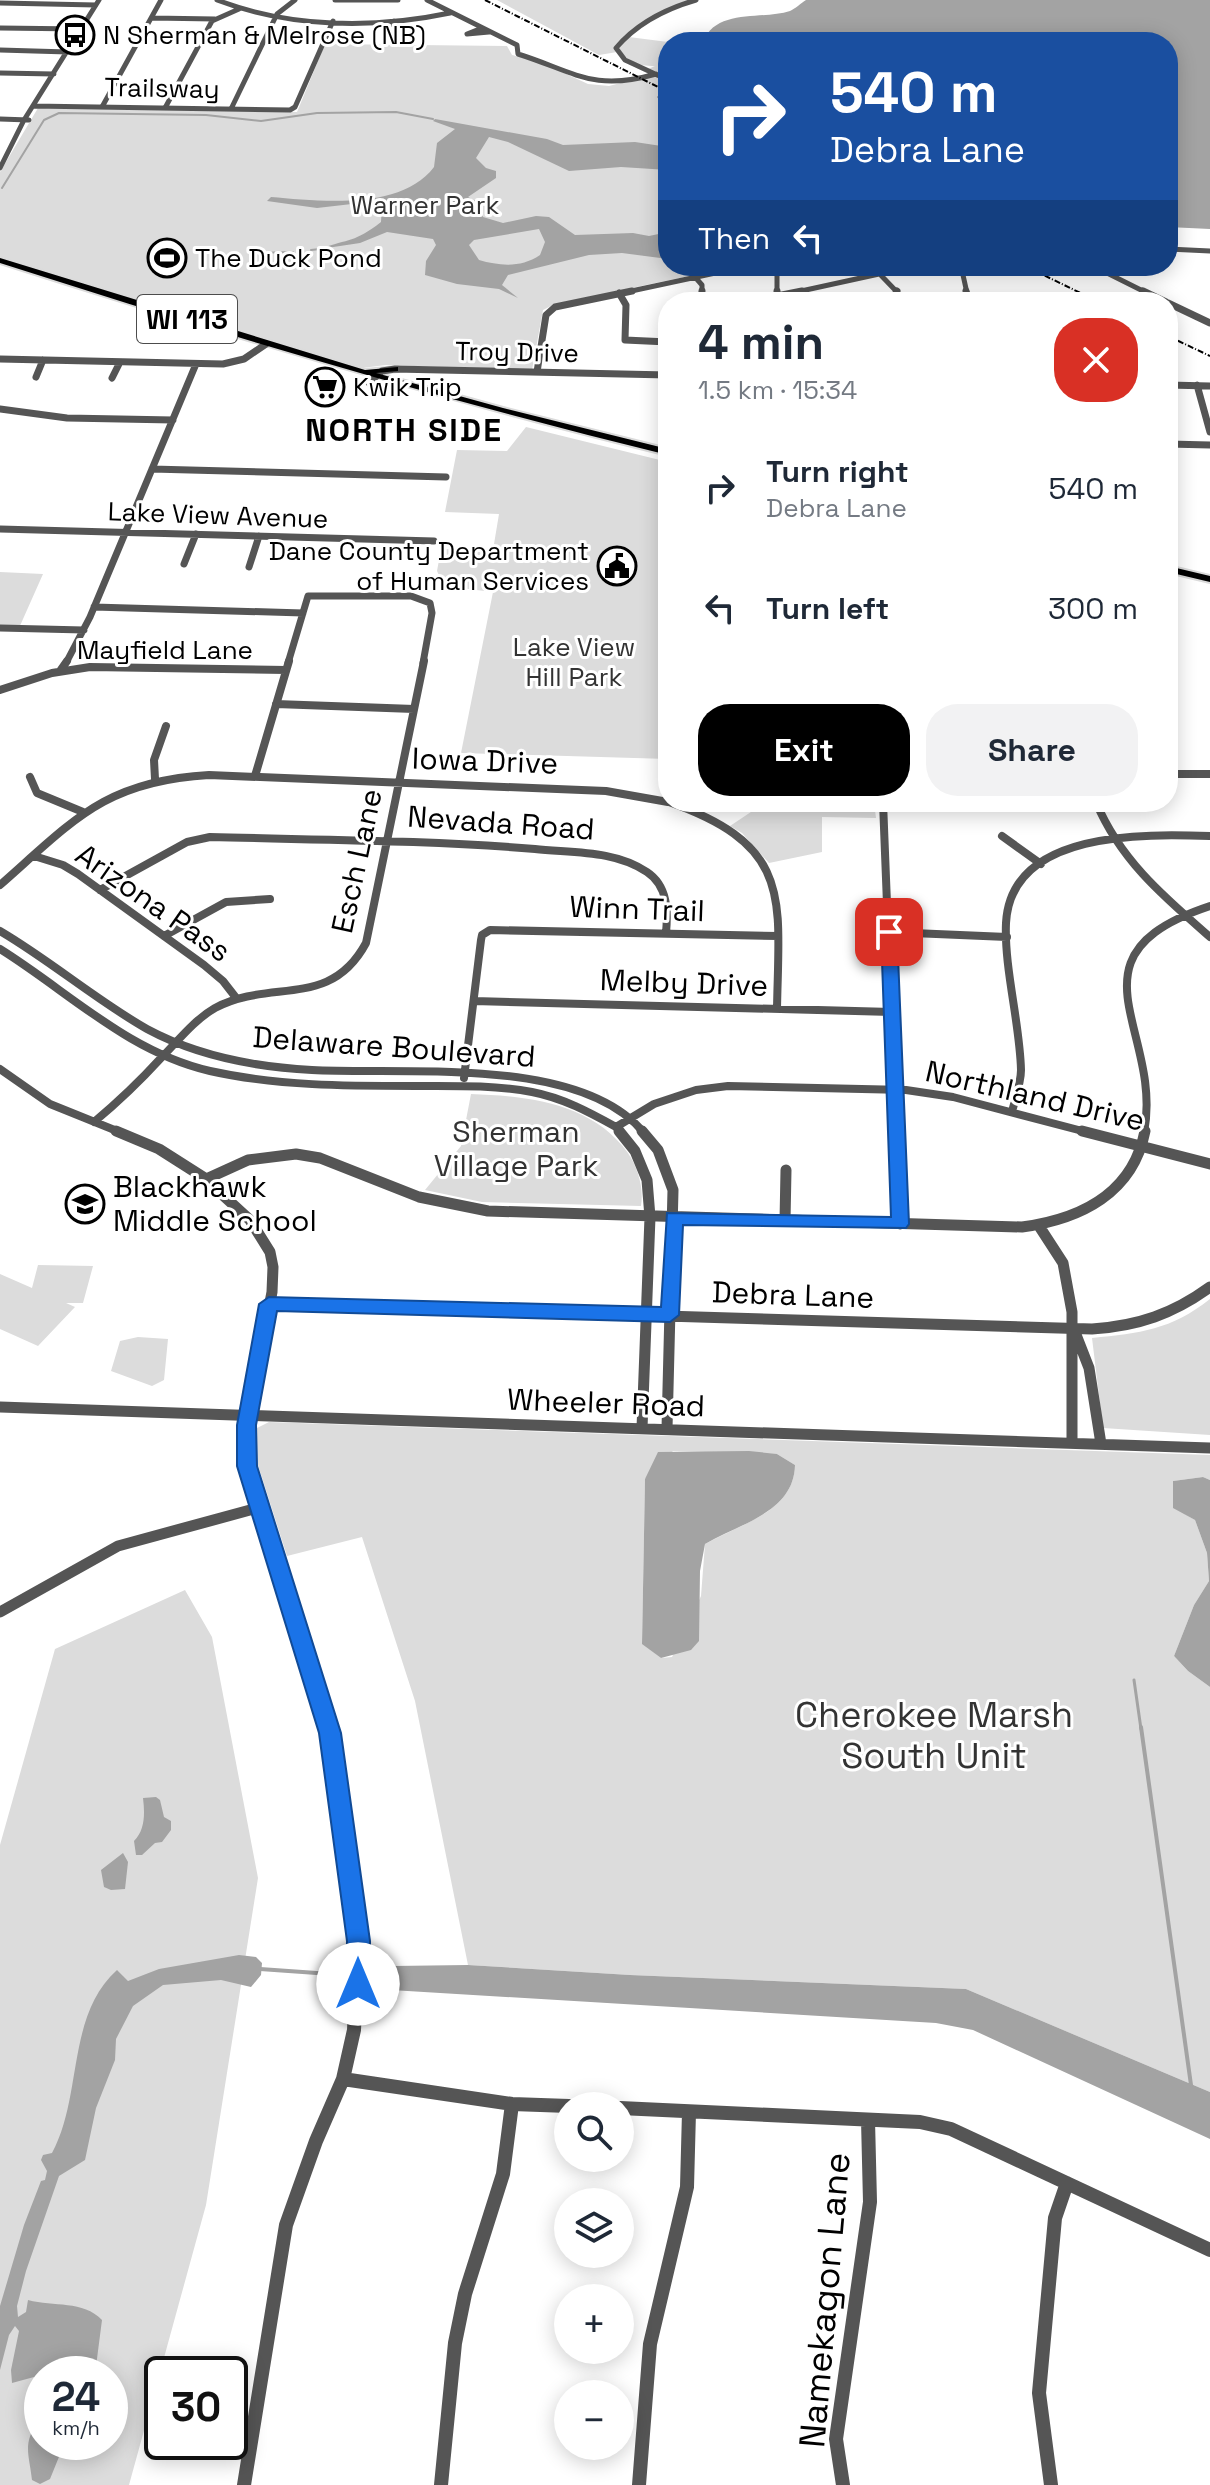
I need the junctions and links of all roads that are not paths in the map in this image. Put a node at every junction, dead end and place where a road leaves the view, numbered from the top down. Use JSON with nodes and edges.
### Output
{"nodes":[{"id":1,"x":161,"y":0,"type":"edge"},
{"id":2,"x":217,"y":0,"type":"edge"},
{"id":3,"x":295,"y":0,"type":"edge"},
{"id":4,"x":335,"y":0,"type":"edge"},
{"id":5,"x":398,"y":0,"type":"edge"},
{"id":6,"x":427,"y":0,"type":"edge"},
{"id":7,"x":696,"y":0,"type":"edge"},
{"id":8,"x":98,"y":2,"type":"edge"},
{"id":9,"x":0,"y":3,"type":"edge"},
{"id":10,"x":239,"y":9,"type":"junction"},
{"id":11,"x":450,"y":13,"type":"junction"},
{"id":12,"x":276,"y":16,"type":"junction"},
{"id":13,"x":152,"y":18,"type":"junction"},
{"id":14,"x":215,"y":19,"type":"junction"},
{"id":15,"x":333,"y":21,"type":"junction"},
{"id":16,"x":394,"y":21,"type":"junction"},
{"id":17,"x":0,"y":28,"type":"edge"},
{"id":18,"x":482,"y":28,"type":"junction"},
{"id":19,"x":81,"y":29,"type":"junction"},
{"id":20,"x":396,"y":32,"type":"dead end"},
{"id":21,"x":489,"y":32,"type":"junction"},
{"id":22,"x":0,"y":50,"type":"edge"},
{"id":23,"x":68,"y":52,"type":"junction"},
{"id":24,"x":0,"y":73,"type":"edge"},
{"id":25,"x":54,"y":74,"type":"junction"},
{"id":26,"x":656,"y":74,"type":"joint"},
{"id":27,"x":37,"y":104,"type":"junction"},
{"id":28,"x":102,"y":107,"type":"junction"},
{"id":29,"x":165,"y":108,"type":"junction"},
{"id":30,"x":231,"y":109,"type":"junction"},
{"id":31,"x":0,"y":119,"type":"edge"},
{"id":32,"x":28,"y":120,"type":"junction"},
{"id":33,"x":1,"y":164,"type":"edge"},
{"id":34,"x":1178,"y":249,"type":"edge"},
{"id":35,"x":1210,"y":251,"type":"edge"},
{"id":36,"x":0,"y":260,"type":"edge"},
{"id":37,"x":0,"y":268,"type":"edge"},
{"id":38,"x":700,"y":276,"type":"edge"},
{"id":39,"x":871,"y":276,"type":"edge"},
{"id":40,"x":881,"y":276,"type":"edge"},
{"id":41,"x":1114,"y":276,"type":"edge"},
{"id":42,"x":695,"y":277,"type":"junction"},
{"id":43,"x":702,"y":292,"type":"edge"},
{"id":44,"x":806,"y":292,"type":"edge"},
{"id":45,"x":898,"y":292,"type":"edge"},
{"id":46,"x":1146,"y":292,"type":"edge"},
{"id":47,"x":619,"y":293,"type":"junction"},
{"id":48,"x":1178,"y":307,"type":"edge"},
{"id":49,"x":1210,"y":323,"type":"edge"},
{"id":50,"x":658,"y":342,"type":"edge"},
{"id":51,"x":262,"y":347,"type":"junction"},
{"id":52,"x":0,"y":359,"type":"edge"},
{"id":53,"x":43,"y":360,"type":"junction"},
{"id":54,"x":120,"y":362,"type":"junction"},
{"id":55,"x":326,"y":363,"type":"junction"},
{"id":56,"x":196,"y":364,"type":"junction"},
{"id":57,"x":395,"y":369,"type":"junction"},
{"id":58,"x":537,"y":372,"type":"junction"},
{"id":59,"x":658,"y":375,"type":"edge"},
{"id":60,"x":36,"y":377,"type":"dead end"},
{"id":61,"x":112,"y":378,"type":"dead end"},
{"id":62,"x":372,"y":380,"type":"junction"},
{"id":63,"x":1178,"y":385,"type":"edge"},
{"id":64,"x":1197,"y":385,"type":"junction"},
{"id":65,"x":1210,"y":386,"type":"edge"},
{"id":66,"x":441,"y":402,"type":"junction"},
{"id":67,"x":0,"y":409,"type":"edge"},
{"id":68,"x":506,"y":413,"type":"junction"},
{"id":69,"x":173,"y":420,"type":"junction"},
{"id":70,"x":1208,"y":420,"type":"edge"},
{"id":71,"x":1210,"y":432,"type":"edge"},
{"id":72,"x":1178,"y":444,"type":"edge"},
{"id":73,"x":1210,"y":445,"type":"edge"},
{"id":74,"x":658,"y":450,"type":"edge"},
{"id":75,"x":658,"y":457,"type":"edge"},
{"id":76,"x":152,"y":469,"type":"junction"},
{"id":77,"x":446,"y":477,"type":"dead end"},
{"id":78,"x":0,"y":529,"type":"edge"},
{"id":79,"x":125,"y":532,"type":"junction"},
{"id":80,"x":196,"y":534,"type":"junction"},
{"id":81,"x":259,"y":536,"type":"junction"},
{"id":82,"x":434,"y":541,"type":"dead end"},
{"id":83,"x":184,"y":564,"type":"dead end"},
{"id":84,"x":249,"y":567,"type":"dead end"},
{"id":85,"x":1178,"y":571,"type":"edge"},
{"id":86,"x":1210,"y":579,"type":"edge"},
{"id":87,"x":1178,"y":581,"type":"edge"},
{"id":88,"x":1210,"y":588,"type":"edge"},
{"id":89,"x":94,"y":607,"type":"junction"},
{"id":90,"x":303,"y":613,"type":"junction"},
{"id":91,"x":0,"y":628,"type":"edge"},
{"id":92,"x":84,"y":630,"type":"junction"},
{"id":93,"x":286,"y":670,"type":"junction"},
{"id":94,"x":60,"y":671,"type":"junction"},
{"id":95,"x":0,"y":690,"type":"edge"},
{"id":96,"x":276,"y":704,"type":"junction"},
{"id":97,"x":414,"y":709,"type":"junction"},
{"id":98,"x":166,"y":726,"type":"dead end"},
{"id":99,"x":1178,"y":774,"type":"edge"},
{"id":100,"x":1210,"y":774,"type":"edge"},
{"id":101,"x":255,"y":776,"type":"junction"},
{"id":102,"x":30,"y":777,"type":"dead end"},
{"id":103,"x":155,"y":779,"type":"junction"},
{"id":104,"x":398,"y":781,"type":"junction"},
{"id":105,"x":658,"y":800,"type":"edge"},
{"id":106,"x":83,"y":812,"type":"junction"},
{"id":107,"x":696,"y":812,"type":"edge"},
{"id":108,"x":883,"y":812,"type":"edge"},
{"id":109,"x":1100,"y":812,"type":"edge"},
{"id":110,"x":1002,"y":836,"type":"dead end"},
{"id":111,"x":1210,"y":836,"type":"edge"},
{"id":112,"x":1110,"y":837,"type":"junction"},
{"id":113,"x":386,"y":840,"type":"junction"},
{"id":114,"x":34,"y":856,"type":"junction"},
{"id":115,"x":1041,"y":864,"type":"junction"},
{"id":116,"x":0,"y":885,"type":"edge"},
{"id":117,"x":100,"y":890,"type":"junction"},
{"id":118,"x":270,"y":899,"type":"dead end"},
{"id":119,"x":1210,"y":906,"type":"edge"},
{"id":120,"x":1186,"y":915,"type":"junction"},
{"id":121,"x":0,"y":931,"type":"edge"},
{"id":122,"x":889,"y":932,"type":"junction"},
{"id":123,"x":666,"y":933,"type":"junction"},
{"id":124,"x":164,"y":936,"type":"junction"},
{"id":125,"x":778,"y":936,"type":"junction"},
{"id":126,"x":1007,"y":937,"type":"junction"},
{"id":127,"x":1210,"y":937,"type":"edge"},
{"id":128,"x":0,"y":949,"type":"edge"},
{"id":129,"x":237,"y":999,"type":"junction"},
{"id":130,"x":474,"y":1001,"type":"junction"},
{"id":131,"x":777,"y":1009,"type":"junction"},
{"id":132,"x":892,"y":1012,"type":"junction"},
{"id":133,"x":176,"y":1043,"type":"junction"},
{"id":134,"x":163,"y":1056,"type":"junction"},
{"id":135,"x":0,"y":1069,"type":"edge"},
{"id":136,"x":464,"y":1074,"type":"junction"},
{"id":137,"x":463,"y":1087,"type":"junction"},
{"id":138,"x":895,"y":1090,"type":"junction"},
{"id":139,"x":1012,"y":1112,"type":"junction"},
{"id":140,"x":630,"y":1118,"type":"junction"},
{"id":141,"x":94,"y":1122,"type":"junction"},
{"id":142,"x":616,"y":1127,"type":"junction"},
{"id":143,"x":1141,"y":1146,"type":"junction"},
{"id":144,"x":1210,"y":1164,"type":"edge"},
{"id":145,"x":786,"y":1170,"type":"dead end"},
{"id":146,"x":204,"y":1180,"type":"junction"},
{"id":147,"x":650,"y":1217,"type":"junction"},
{"id":148,"x":674,"y":1218,"type":"junction"},
{"id":149,"x":785,"y":1221,"type":"junction"},
{"id":150,"x":900,"y":1224,"type":"junction"},
{"id":151,"x":1039,"y":1226,"type":"junction"},
{"id":152,"x":1210,"y":1287,"type":"edge"},
{"id":153,"x":269,"y":1304,"type":"junction"},
{"id":154,"x":648,"y":1313,"type":"junction"},
{"id":155,"x":670,"y":1315,"type":"junction"},
{"id":156,"x":1073,"y":1327,"type":"junction"},
{"id":157,"x":0,"y":1407,"type":"edge"},
{"id":158,"x":249,"y":1414,"type":"junction"},
{"id":159,"x":642,"y":1428,"type":"junction"},
{"id":160,"x":667,"y":1429,"type":"junction"},
{"id":161,"x":1072,"y":1443,"type":"junction"},
{"id":162,"x":1101,"y":1444,"type":"junction"},
{"id":163,"x":1210,"y":1448,"type":"edge"},
{"id":164,"x":261,"y":1507,"type":"junction"},
{"id":165,"x":0,"y":1612,"type":"edge"},
{"id":166,"x":343,"y":2079,"type":"junction"},
{"id":167,"x":512,"y":2104,"type":"junction"},
{"id":168,"x":554,"y":2105,"type":"edge"},
{"id":169,"x":634,"y":2109,"type":"edge"},
{"id":170,"x":689,"y":2112,"type":"junction"},
{"id":171,"x":868,"y":2120,"type":"junction"},
{"id":172,"x":1067,"y":2183,"type":"junction"},
{"id":173,"x":1210,"y":2250,"type":"edge"},
{"id":174,"x":244,"y":2485,"type":"edge"},
{"id":175,"x":441,"y":2485,"type":"edge"},
{"id":176,"x":639,"y":2485,"type":"edge"},
{"id":177,"x":843,"y":2485,"type":"edge"},
{"id":178,"x":1051,"y":2485,"type":"edge"}],
"edges":[{"from":1,"to":13,"type":"street"},
{"from":2,"to":10,"type":"street"},
{"from":3,"to":12,"type":"street"},
{"from":4,"to":5,"type":"street"},
{"from":6,"to":11,"type":"street"},
{"from":7,"to":26,"type":"street"},
{"from":8,"to":9,"type":"street"},
{"from":8,"to":19,"type":"street"},
{"from":10,"to":12,"type":"street"},
{"from":10,"to":14,"type":"street"},
{"from":11,"to":16,"type":"street"},
{"from":11,"to":18,"type":"street"},
{"from":12,"to":15,"type":"street"},
{"from":12,"to":30,"type":"street"},
{"from":13,"to":14,"type":"street"},
{"from":13,"to":28,"type":"street"},
{"from":14,"to":29,"type":"street"},
{"from":15,"to":16,"type":"street"},
{"from":15,"to":30,"type":"street","name":"Trailsway"},
{"from":16,"to":20,"type":"street"},
{"from":17,"to":19,"type":"street"},
{"from":18,"to":21,"type":"street"},
{"from":18,"to":21,"type":"street"},
{"from":19,"to":23,"type":"street"},
{"from":21,"to":26,"type":"street"},
{"from":22,"to":23,"type":"street"},
{"from":23,"to":25,"type":"street"},
{"from":24,"to":25,"type":"street"},
{"from":25,"to":27,"type":"street"},
{"from":27,"to":28,"type":"street","name":"Trailsway"},
{"from":27,"to":32,"type":"street"},
{"from":28,"to":29,"type":"street","name":"Trailsway"},
{"from":29,"to":30,"type":"street","name":"Trailsway"},
{"from":31,"to":32,"type":"street"},
{"from":32,"to":33,"type":"street"},
{"from":34,"to":35,"type":"street"},
{"from":36,"to":51,"type":"main road","number":"WI 113"},
{"from":37,"to":51,"type":"main road","number":"WI 113"},
{"from":38,"to":42,"type":"street"},
{"from":39,"to":44,"type":"street"},
{"from":40,"to":45,"type":"street"},
{"from":41,"to":46,"type":"street"},
{"from":42,"to":43,"type":"street"},
{"from":42,"to":47,"type":"street"},
{"from":47,"to":50,"type":"street"},
{"from":47,"to":58,"type":"street"},
{"from":48,"to":49,"type":"street"},
{"from":51,"to":55,"type":"main road","number":"WI 113"},
{"from":51,"to":56,"type":"street"},
{"from":51,"to":62,"type":"main road","number":"WI 113"},
{"from":52,"to":53,"type":"street"},
{"from":53,"to":54,"type":"street"},
{"from":53,"to":60,"type":"street"},
{"from":54,"to":56,"type":"street"},
{"from":54,"to":61,"type":"street"},
{"from":55,"to":57,"type":"main road"},
{"from":55,"to":62,"type":"main road","number":"WI 113"},
{"from":56,"to":69,"type":"street"},
{"from":57,"to":58,"type":"street","name":"Troy Drive"},
{"from":57,"to":62,"type":"street","name":"Troy Drive"},
{"from":58,"to":59,"type":"street","name":"Troy Drive"},
{"from":62,"to":66,"type":"main road","number":"WI 113"},
{"from":62,"to":68,"type":"main road","number":"WI 113"},
{"from":63,"to":64,"type":"street"},
{"from":64,"to":65,"type":"street"},
{"from":64,"to":70,"type":"street"},
{"from":66,"to":68,"type":"main road"},
{"from":66,"to":75,"type":"main road","number":"WI 113"},
{"from":67,"to":69,"type":"street"},
{"from":68,"to":74,"type":"main road","number":"WI 113"},
{"from":69,"to":76,"type":"street"},
{"from":70,"to":71,"type":"street"},
{"from":72,"to":73,"type":"street"},
{"from":76,"to":77,"type":"street"},
{"from":76,"to":79,"type":"street"},
{"from":78,"to":79,"type":"street","name":"Lake View Avenue"},
{"from":79,"to":80,"type":"street","name":"Lake View Avenue"},
{"from":79,"to":89,"type":"street"},
{"from":80,"to":81,"type":"street","name":"Lake View Avenue"},
{"from":80,"to":83,"type":"street"},
{"from":81,"to":82,"type":"street","name":"Lake View Avenue"},
{"from":81,"to":84,"type":"street"},
{"from":85,"to":86,"type":"main road"},
{"from":87,"to":88,"type":"main road"},
{"from":89,"to":90,"type":"street"},
{"from":89,"to":92,"type":"street"},
{"from":90,"to":93,"type":"street"},
{"from":90,"to":97,"type":"street","name":"Esch Lane"},
{"from":91,"to":92,"type":"street"},
{"from":92,"to":94,"type":"street"},
{"from":93,"to":94,"type":"street","name":"Mayfield Lane"},
{"from":93,"to":96,"type":"street"},
{"from":94,"to":95,"type":"street","name":"Mayfield Lane"},
{"from":96,"to":97,"type":"street","name":"Mayfield Lane"},
{"from":96,"to":101,"type":"street"},
{"from":97,"to":104,"type":"street","name":"Esch Lane"},
{"from":98,"to":103,"type":"street"},
{"from":99,"to":100,"type":"street"},
{"from":101,"to":103,"type":"street","name":"Iowa Drive"},
{"from":101,"to":104,"type":"street","name":"Iowa Drive"},
{"from":102,"to":106,"type":"street"},
{"from":103,"to":106,"type":"street","name":"Iowa Drive"},
{"from":104,"to":105,"type":"street","name":"Iowa Drive"},
{"from":104,"to":113,"type":"street","name":"Esch Lane"},
{"from":106,"to":114,"type":"street","name":"Iowa Drive"},
{"from":107,"to":125,"type":"street","name":"Iowa Drive"},
{"from":108,"to":122,"type":"street"},
{"from":109,"to":112,"type":"street"},
{"from":110,"to":115,"type":"street"},
{"from":111,"to":112,"type":"street"},
{"from":112,"to":115,"type":"street"},
{"from":112,"to":120,"type":"street"},
{"from":113,"to":117,"type":"street","name":"Nevada Road"},
{"from":113,"to":123,"type":"street","name":"Nevada Road"},
{"from":113,"to":129,"type":"street","name":"Esch Lane"},
{"from":114,"to":116,"type":"street","name":"Iowa Drive"},
{"from":114,"to":117,"type":"street","name":"Arizona Pass"},
{"from":115,"to":126,"type":"street"},
{"from":117,"to":124,"type":"street","name":"Arizona Pass"},
{"from":118,"to":124,"type":"street"},
{"from":119,"to":120,"type":"street"},
{"from":120,"to":127,"type":"street"},
{"from":120,"to":143,"type":"street"},
{"from":121,"to":133,"type":"street","name":"Delaware Boulevard"},
{"from":122,"to":126,"type":"street"},
{"from":122,"to":132,"type":"street"},
{"from":123,"to":125,"type":"street","name":"Winn Trail"},
{"from":123,"to":130,"type":"street","name":"Winn Trail"},
{"from":124,"to":129,"type":"street","name":"Arizona Pass"},
{"from":125,"to":131,"type":"street","name":"Iowa Drive"},
{"from":126,"to":139,"type":"street"},
{"from":128,"to":134,"type":"street","name":"Delaware Boulevard"},
{"from":129,"to":133,"type":"street","name":"Esch Lane"},
{"from":130,"to":131,"type":"street","name":"Melby Drive"},
{"from":130,"to":136,"type":"street"},
{"from":131,"to":132,"type":"street","name":"Melby Drive"},
{"from":132,"to":138,"type":"street"},
{"from":133,"to":134,"type":"street","name":"Esch Lane"},
{"from":133,"to":136,"type":"street","name":"Delaware Boulevard"},
{"from":134,"to":137,"type":"street","name":"Delaware Boulevard"},
{"from":134,"to":141,"type":"street","name":"Esch Lane"},
{"from":135,"to":141,"type":"street"},
{"from":136,"to":137,"type":"street"},
{"from":136,"to":140,"type":"street","name":"Delaware Boulevard"},
{"from":137,"to":142,"type":"street","name":"Delaware Boulevard"},
{"from":138,"to":139,"type":"street","name":"Northland Drive"},
{"from":138,"to":140,"type":"street","name":"Northland Drive"},
{"from":138,"to":150,"type":"street"},
{"from":139,"to":143,"type":"street","name":"Northland Drive"},
{"from":140,"to":142,"type":"street","name":"Northland Drive"},
{"from":140,"to":148,"type":"street","name":"Delaware Boulevard"},
{"from":141,"to":146,"type":"street"},
{"from":142,"to":147,"type":"street","name":"Delaware Boulevard"},
{"from":143,"to":144,"type":"street","name":"Northland Drive"},
{"from":143,"to":151,"type":"street"},
{"from":145,"to":149,"type":"street"},
{"from":146,"to":147,"type":"street"},
{"from":146,"to":153,"type":"street"},
{"from":147,"to":148,"type":"street"},
{"from":147,"to":154,"type":"street","name":"Delaware Boulevard"},
{"from":148,"to":149,"type":"street"},
{"from":148,"to":155,"type":"street","name":"Delaware Boulevard"},
{"from":149,"to":150,"type":"street"},
{"from":150,"to":151,"type":"street"},
{"from":151,"to":156,"type":"street"},
{"from":152,"to":156,"type":"street","name":"Debra Lane"},
{"from":153,"to":154,"type":"street","name":"Debra Lane"},
{"from":153,"to":158,"type":"street"},
{"from":154,"to":155,"type":"street","name":"Debra Lane"},
{"from":154,"to":159,"type":"street","name":"Delaware Boulevard"},
{"from":155,"to":156,"type":"street","name":"Debra Lane"},
{"from":155,"to":160,"type":"street","name":"Delaware Boulevard"},
{"from":156,"to":161,"type":"street"},
{"from":156,"to":162,"type":"street"},
{"from":157,"to":158,"type":"street","name":"Wheeler Road"},
{"from":158,"to":159,"type":"street","name":"Wheeler Road"},
{"from":158,"to":164,"type":"street"},
{"from":159,"to":160,"type":"street","name":"Wheeler Road"},
{"from":160,"to":161,"type":"street","name":"Wheeler Road"},
{"from":161,"to":162,"type":"street","name":"Wheeler Road"},
{"from":162,"to":163,"type":"street","name":"Wheeler Road"},
{"from":164,"to":165,"type":"street"},
{"from":164,"to":166,"type":"street"},
{"from":166,"to":167,"type":"street"},
{"from":166,"to":174,"type":"street"},
{"from":167,"to":168,"type":"street"},
{"from":167,"to":175,"type":"street"},
{"from":169,"to":170,"type":"street"},
{"from":170,"to":171,"type":"street"},
{"from":170,"to":176,"type":"street"},
{"from":171,"to":172,"type":"street"},
{"from":171,"to":177,"type":"street","name":"Namekagon Lane"},
{"from":172,"to":173,"type":"street"},
{"from":172,"to":178,"type":"street"}]}
